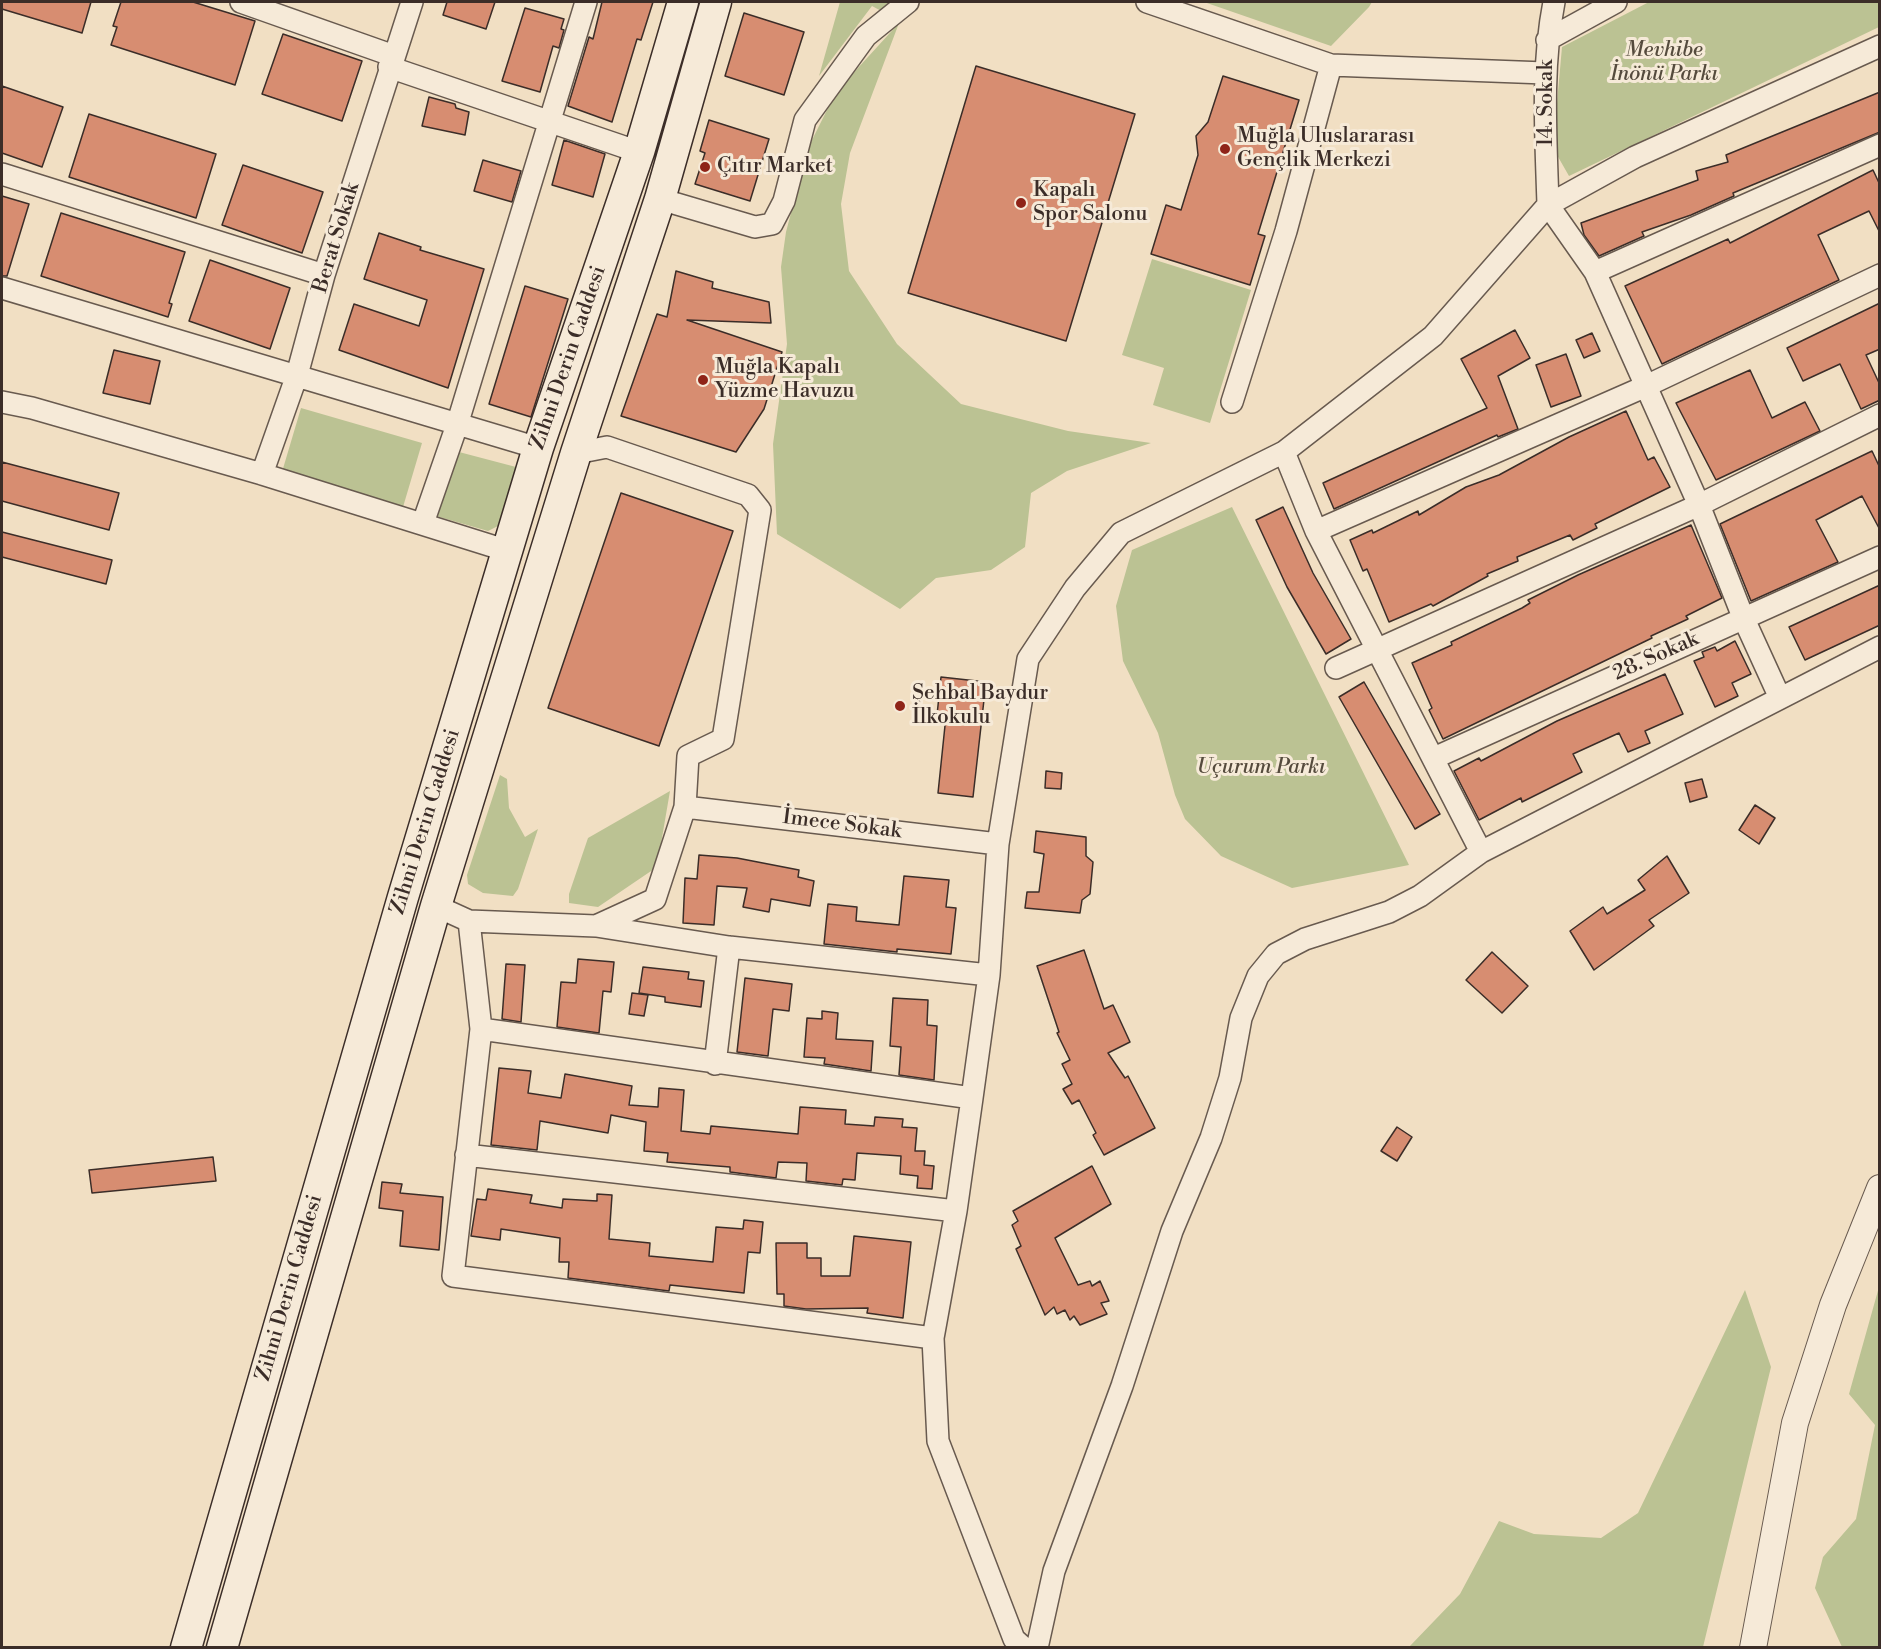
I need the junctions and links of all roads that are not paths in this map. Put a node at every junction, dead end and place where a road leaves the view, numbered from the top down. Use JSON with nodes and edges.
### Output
{"nodes":[{"id":1,"x":242,"y":2,"type":"edge"},
{"id":2,"x":412,"y":2,"type":"edge"},
{"id":3,"x":586,"y":2,"type":"edge"},
{"id":4,"x":683,"y":2,"type":"edge"},
{"id":5,"x":716,"y":2,"type":"edge"},
{"id":6,"x":908,"y":2,"type":"edge"},
{"id":7,"x":1147,"y":2,"type":"edge"},
{"id":8,"x":1554,"y":2,"type":"edge"},
{"id":9,"x":1616,"y":2,"type":"edge"},
{"id":10,"x":281,"y":7,"type":"edge"},
{"id":11,"x":1547,"y":40,"type":"junction"},
{"id":12,"x":1880,"y":46,"type":"edge"},
{"id":13,"x":392,"y":62,"type":"junction"},
{"id":14,"x":1331,"y":65,"type":"junction"},
{"id":15,"x":1545,"y":73,"type":"junction"},
{"id":16,"x":549,"y":120,"type":"junction"},
{"id":17,"x":1880,"y":145,"type":"edge"},
{"id":18,"x":639,"y":152,"type":"junction"},
{"id":19,"x":2,"y":174,"type":"edge"},
{"id":20,"x":660,"y":199,"type":"junction"},
{"id":21,"x":1548,"y":205,"type":"junction"},
{"id":22,"x":1595,"y":272,"type":"junction"},
{"id":23,"x":324,"y":275,"type":"junction"},
{"id":24,"x":1880,"y":275,"type":"edge"},
{"id":25,"x":2,"y":288,"type":"edge"},
{"id":26,"x":297,"y":375,"type":"junction"},
{"id":27,"x":1644,"y":387,"type":"junction"},
{"id":28,"x":2,"y":402,"type":"edge"},
{"id":29,"x":1233,"y":402,"type":"dead end"},
{"id":30,"x":1880,"y":415,"type":"edge"},
{"id":31,"x":457,"y":425,"type":"junction"},
{"id":32,"x":538,"y":447,"type":"junction"},
{"id":33,"x":1284,"y":452,"type":"junction"},
{"id":34,"x":576,"y":453,"type":"junction"},
{"id":35,"x":262,"y":474,"type":"junction"},
{"id":36,"x":1699,"y":505,"type":"junction"},
{"id":37,"x":423,"y":523,"type":"junction"},
{"id":38,"x":1316,"y":531,"type":"junction"},
{"id":39,"x":508,"y":551,"type":"junction"},
{"id":40,"x":1880,"y":557,"type":"edge"},
{"id":41,"x":543,"y":561,"type":"junction"},
{"id":42,"x":1743,"y":617,"type":"junction"},
{"id":43,"x":1880,"y":647,"type":"edge"},
{"id":44,"x":1378,"y":650,"type":"junction"},
{"id":45,"x":1336,"y":668,"type":"dead end"},
{"id":46,"x":1780,"y":698,"type":"junction"},
{"id":47,"x":1434,"y":758,"type":"junction"},
{"id":48,"x":686,"y":807,"type":"junction"},
{"id":49,"x":998,"y":844,"type":"junction"},
{"id":50,"x":1481,"y":852,"type":"junction"},
{"id":51,"x":403,"y":897,"type":"junction"},
{"id":52,"x":436,"y":906,"type":"junction"},
{"id":53,"x":469,"y":921,"type":"junction"},
{"id":54,"x":596,"y":926,"type":"junction"},
{"id":55,"x":729,"y":947,"type":"junction"},
{"id":56,"x":989,"y":975,"type":"junction"},
{"id":57,"x":481,"y":1029,"type":"junction"},
{"id":58,"x":715,"y":1064,"type":"junction"},
{"id":59,"x":972,"y":1098,"type":"junction"},
{"id":60,"x":466,"y":1155,"type":"junction"},
{"id":61,"x":1880,"y":1188,"type":"edge"},
{"id":62,"x":956,"y":1211,"type":"junction"},
{"id":63,"x":933,"y":1338,"type":"junction"},
{"id":64,"x":186,"y":1647,"type":"edge"},
{"id":65,"x":222,"y":1647,"type":"edge"},
{"id":66,"x":1024,"y":1647,"type":"edge"},
{"id":67,"x":1036,"y":1647,"type":"edge"},
{"id":68,"x":1753,"y":1647,"type":"edge"}],
"edges":[{"from":1,"to":10,"type":"street"},
{"from":2,"to":13,"type":"street","name":"Berat Sokak"},
{"from":3,"to":16,"type":"street"},
{"from":4,"to":18,"type":"main road","name":"Zihni Derin Caddesi"},
{"from":5,"to":20,"type":"main road","name":"Zihni Derin Caddesi"},
{"from":6,"to":20,"type":"street"},
{"from":7,"to":14,"type":"street"},
{"from":8,"to":11,"type":"street","name":"14. Sokak"},
{"from":9,"to":11,"type":"street"},
{"from":10,"to":13,"type":"street"},
{"from":11,"to":15,"type":"street","name":"14. Sokak"},
{"from":12,"to":21,"type":"street"},
{"from":13,"to":16,"type":"street"},
{"from":13,"to":23,"type":"street","name":"Berat Sokak"},
{"from":14,"to":15,"type":"street"},
{"from":14,"to":29,"type":"street"},
{"from":15,"to":21,"type":"street","name":"14. Sokak"},
{"from":16,"to":18,"type":"street"},
{"from":16,"to":31,"type":"street"},
{"from":17,"to":22,"type":"street"},
{"from":18,"to":32,"type":"main road","name":"Zihni Derin Caddesi"},
{"from":19,"to":23,"type":"street"},
{"from":20,"to":34,"type":"main road","name":"Zihni Derin Caddesi"},
{"from":21,"to":22,"type":"street"},
{"from":21,"to":33,"type":"street"},
{"from":22,"to":27,"type":"street"},
{"from":23,"to":26,"type":"street","name":"Berat Sokak"},
{"from":24,"to":27,"type":"street"},
{"from":25,"to":26,"type":"street"},
{"from":26,"to":31,"type":"street"},
{"from":26,"to":35,"type":"street","name":"Berat Sokak"},
{"from":27,"to":36,"type":"street"},
{"from":27,"to":38,"type":"street"},
{"from":28,"to":35,"type":"street"},
{"from":30,"to":36,"type":"street"},
{"from":31,"to":32,"type":"street"},
{"from":31,"to":37,"type":"street"},
{"from":32,"to":34,"type":"main road"},
{"from":32,"to":39,"type":"main road","name":"Zihni Derin Caddesi"},
{"from":33,"to":38,"type":"street"},
{"from":33,"to":49,"type":"street"},
{"from":34,"to":41,"type":"main road","name":"Zihni Derin Caddesi"},
{"from":34,"to":48,"type":"street"},
{"from":35,"to":37,"type":"street"},
{"from":36,"to":42,"type":"street"},
{"from":36,"to":44,"type":"street"},
{"from":37,"to":39,"type":"street"},
{"from":38,"to":44,"type":"street"},
{"from":39,"to":41,"type":"main road"},
{"from":39,"to":51,"type":"main road","name":"Zihni Derin Caddesi"},
{"from":40,"to":42,"type":"street","name":"28. Sokak"},
{"from":41,"to":52,"type":"main road","name":"Zihni Derin Caddesi"},
{"from":42,"to":46,"type":"street"},
{"from":42,"to":47,"type":"street","name":"28. Sokak"},
{"from":43,"to":46,"type":"street"},
{"from":44,"to":45,"type":"street"},
{"from":44,"to":47,"type":"street"},
{"from":46,"to":50,"type":"street"},
{"from":47,"to":50,"type":"street"},
{"from":48,"to":49,"type":"street","name":"İmece Sokak"},
{"from":48,"to":54,"type":"street"},
{"from":49,"to":56,"type":"street"},
{"from":50,"to":67,"type":"street"},
{"from":51,"to":52,"type":"main road"},
{"from":51,"to":64,"type":"main road","name":"Zihni Derin Caddesi"},
{"from":52,"to":53,"type":"street"},
{"from":52,"to":65,"type":"main road","name":"Zihni Derin Caddesi"},
{"from":53,"to":54,"type":"street"},
{"from":53,"to":57,"type":"street"},
{"from":54,"to":55,"type":"street"},
{"from":55,"to":56,"type":"street"},
{"from":55,"to":58,"type":"street"},
{"from":56,"to":59,"type":"street"},
{"from":57,"to":58,"type":"street"},
{"from":57,"to":60,"type":"street"},
{"from":58,"to":59,"type":"street"},
{"from":59,"to":62,"type":"street"},
{"from":60,"to":62,"type":"street"},
{"from":60,"to":63,"type":"street"},
{"from":61,"to":68,"type":"street"},
{"from":62,"to":63,"type":"street"},
{"from":63,"to":66,"type":"street"}]}
